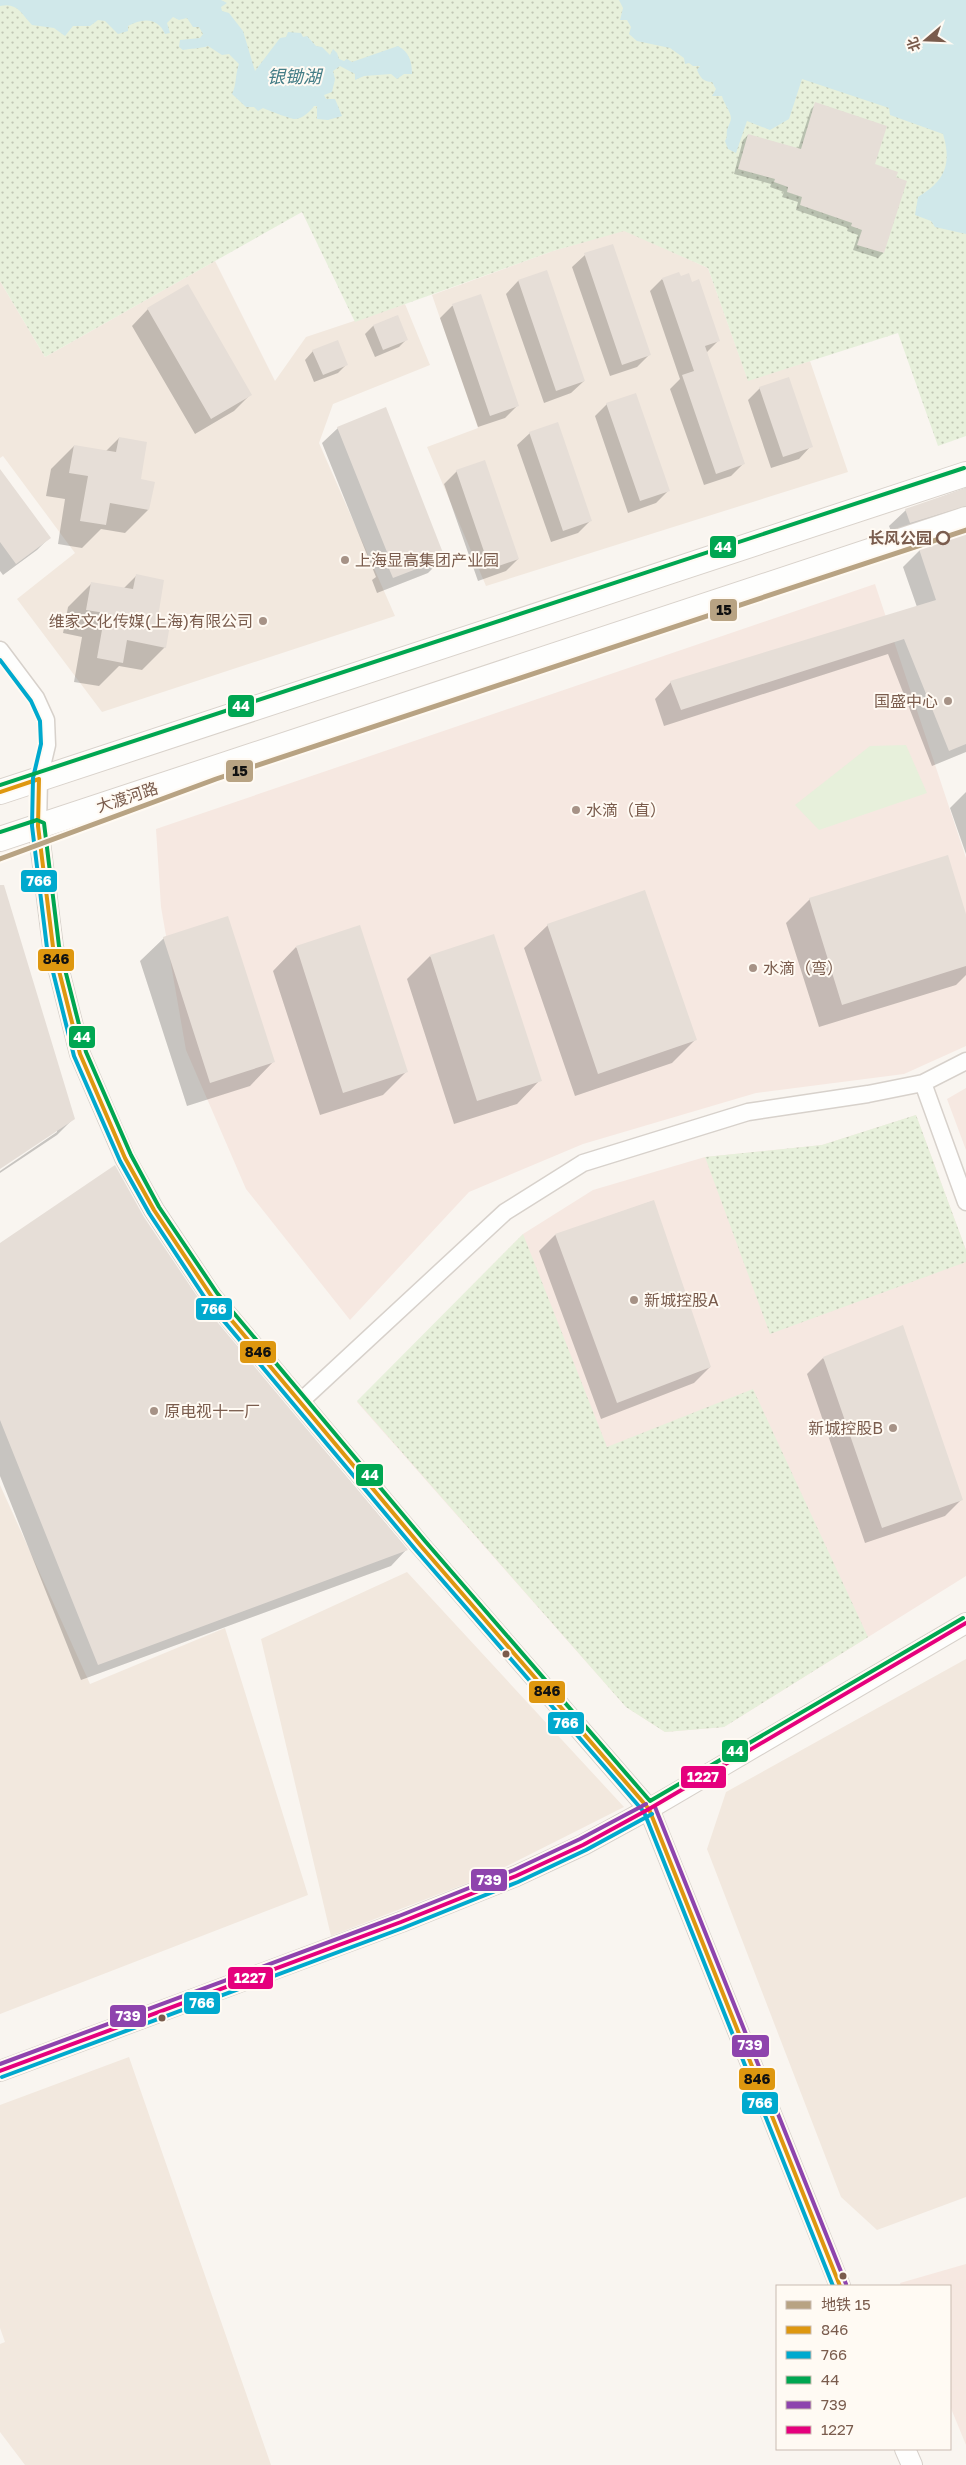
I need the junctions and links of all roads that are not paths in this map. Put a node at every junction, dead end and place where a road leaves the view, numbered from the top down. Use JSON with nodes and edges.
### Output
{"nodes":[{"id":1,"x":966,"y":474,"type":"edge"},
{"id":2,"x":966,"y":519,"type":"edge"},
{"id":3,"x":0,"y":650,"type":"edge"},
{"id":4,"x":39,"y":779,"type":"junction"},
{"id":5,"x":0,"y":792,"type":"edge"},
{"id":6,"x":38,"y":826,"type":"junction"},
{"id":7,"x":0,"y":839,"type":"edge"},
{"id":8,"x":966,"y":1061,"type":"edge"},
{"id":9,"x":923,"y":1083,"type":"junction"},
{"id":10,"x":966,"y":1202,"type":"edge"},
{"id":11,"x":300,"y":1402,"type":"junction"},
{"id":12,"x":966,"y":1623,"type":"edge"},
{"id":13,"x":649,"y":1809,"type":"junction"},
{"id":14,"x":0,"y":2071,"type":"edge"},
{"id":15,"x":840,"y":2285,"type":"edge"},
{"id":16,"x":905,"y":2450,"type":"edge"},
{"id":17,"x":912,"y":2465,"type":"edge"}],
"edges":[{"from":1,"to":4,"type":"main road"},
{"from":2,"to":6,"type":"main road","name":"大渡河路"},
{"from":3,"to":4,"type":"street"},
{"from":4,"to":5,"type":"main road"},
{"from":4,"to":6,"type":"street"},
{"from":6,"to":7,"type":"main road","name":"大渡河路"},
{"from":6,"to":11,"type":"street"},
{"from":8,"to":9,"type":"street"},
{"from":9,"to":10,"type":"street"},
{"from":9,"to":11,"type":"street"},
{"from":11,"to":13,"type":"street"},
{"from":12,"to":13,"type":"street"},
{"from":13,"to":14,"type":"street"},
{"from":13,"to":15,"type":"street"},
{"from":16,"to":17,"type":"street"}]}
